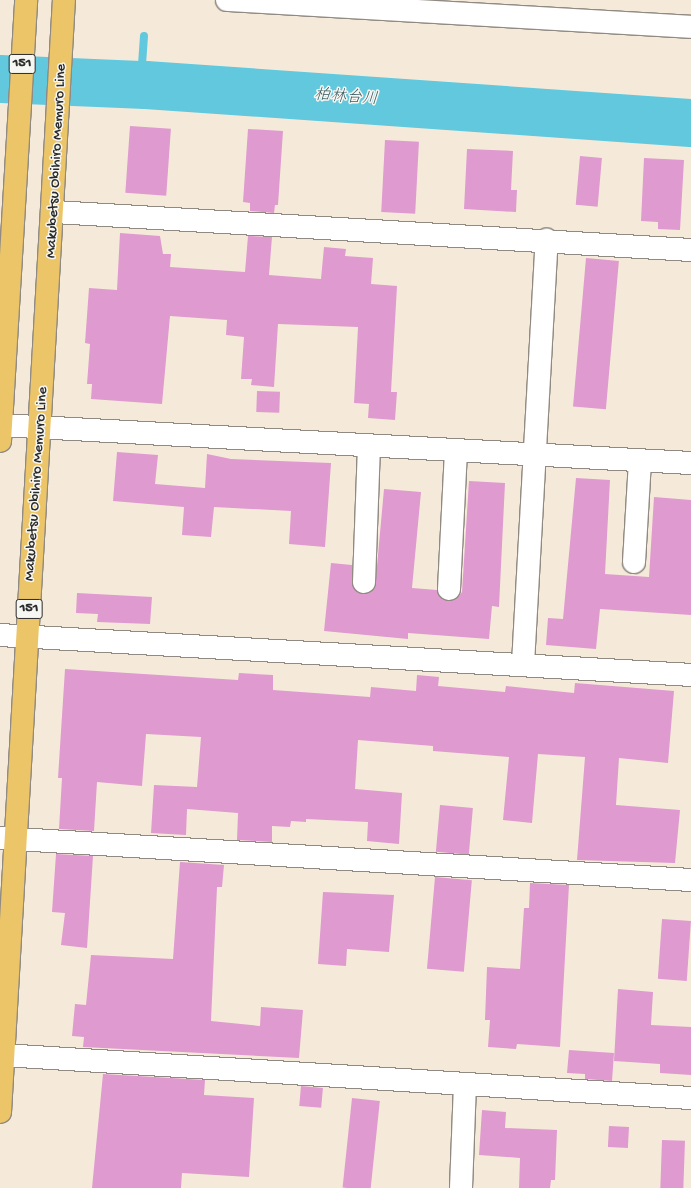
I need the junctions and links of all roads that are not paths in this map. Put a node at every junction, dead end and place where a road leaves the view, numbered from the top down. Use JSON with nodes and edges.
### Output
{"nodes":[{"id":1,"x":26,"y":0,"type":"edge"},
{"id":2,"x":64,"y":0,"type":"edge"},
{"id":3,"x":228,"y":0,"type":"edge"},
{"id":4,"x":413,"y":6,"type":"edge"},
{"id":5,"x":691,"y":27,"type":"edge"},
{"id":6,"x":55,"y":212,"type":"junction"},
{"id":7,"x":547,"y":240,"type":"junction"},
{"id":8,"x":691,"y":250,"type":"edge"},
{"id":9,"x":41,"y":427,"type":"junction"},
{"id":10,"x":0,"y":430,"type":"edge"},
{"id":11,"x":369,"y":446,"type":"junction"},
{"id":12,"x":456,"y":450,"type":"junction"},
{"id":13,"x":534,"y":455,"type":"junction"},
{"id":14,"x":640,"y":461,"type":"junction"},
{"id":15,"x":691,"y":463,"type":"edge"},
{"id":16,"x":634,"y":562,"type":"dead end"},
{"id":17,"x":364,"y":582,"type":"dead end"},
{"id":18,"x":449,"y":590,"type":"dead end"},
{"id":19,"x":0,"y":635,"type":"edge"},
{"id":20,"x":28,"y":636,"type":"junction"},
{"id":21,"x":523,"y":664,"type":"junction"},
{"id":22,"x":691,"y":675,"type":"edge"},
{"id":23,"x":8,"y":838,"type":"edge"},
{"id":24,"x":691,"y":880,"type":"edge"},
{"id":25,"x":3,"y":1055,"type":"junction"},
{"id":26,"x":465,"y":1086,"type":"junction"},
{"id":27,"x":691,"y":1098,"type":"edge"},
{"id":28,"x":0,"y":1100,"type":"edge"},
{"id":29,"x":461,"y":1188,"type":"edge"}],
"edges":[{"from":1,"to":10,"type":"main road","number":"151"},
{"from":2,"to":6,"type":"main road","name":"Makubetsu Obihiro Memuro Line","number":"151"},
{"from":3,"to":4,"type":"street"},
{"from":4,"to":5,"type":"street"},
{"from":6,"to":7,"type":"street"},
{"from":6,"to":9,"type":"main road","name":"Makubetsu Obihiro Memuro Line","number":"151"},
{"from":7,"to":8,"type":"street"},
{"from":7,"to":13,"type":"street"},
{"from":9,"to":10,"type":"street"},
{"from":9,"to":11,"type":"street"},
{"from":9,"to":20,"type":"main road","name":"Makubetsu Obihiro Memuro Line","number":"151"},
{"from":11,"to":12,"type":"street"},
{"from":11,"to":17,"type":"street"},
{"from":12,"to":13,"type":"street"},
{"from":12,"to":18,"type":"street"},
{"from":13,"to":14,"type":"street"},
{"from":13,"to":21,"type":"street"},
{"from":14,"to":15,"type":"street"},
{"from":14,"to":16,"type":"street"},
{"from":19,"to":20,"type":"street"},
{"from":20,"to":21,"type":"street"},
{"from":20,"to":23,"type":"main road","name":"Makubetsu Obihiro Memuro Line","number":"151"},
{"from":21,"to":22,"type":"street"},
{"from":23,"to":24,"type":"street"},
{"from":23,"to":25,"type":"main road","name":"Makubetsu Obihiro Memuro Line","number":"151"},
{"from":25,"to":26,"type":"street"},
{"from":25,"to":28,"type":"main road","name":"Makubetsu Obihiro Memuro Line","number":"151"},
{"from":26,"to":27,"type":"street"},
{"from":26,"to":29,"type":"street"}]}
